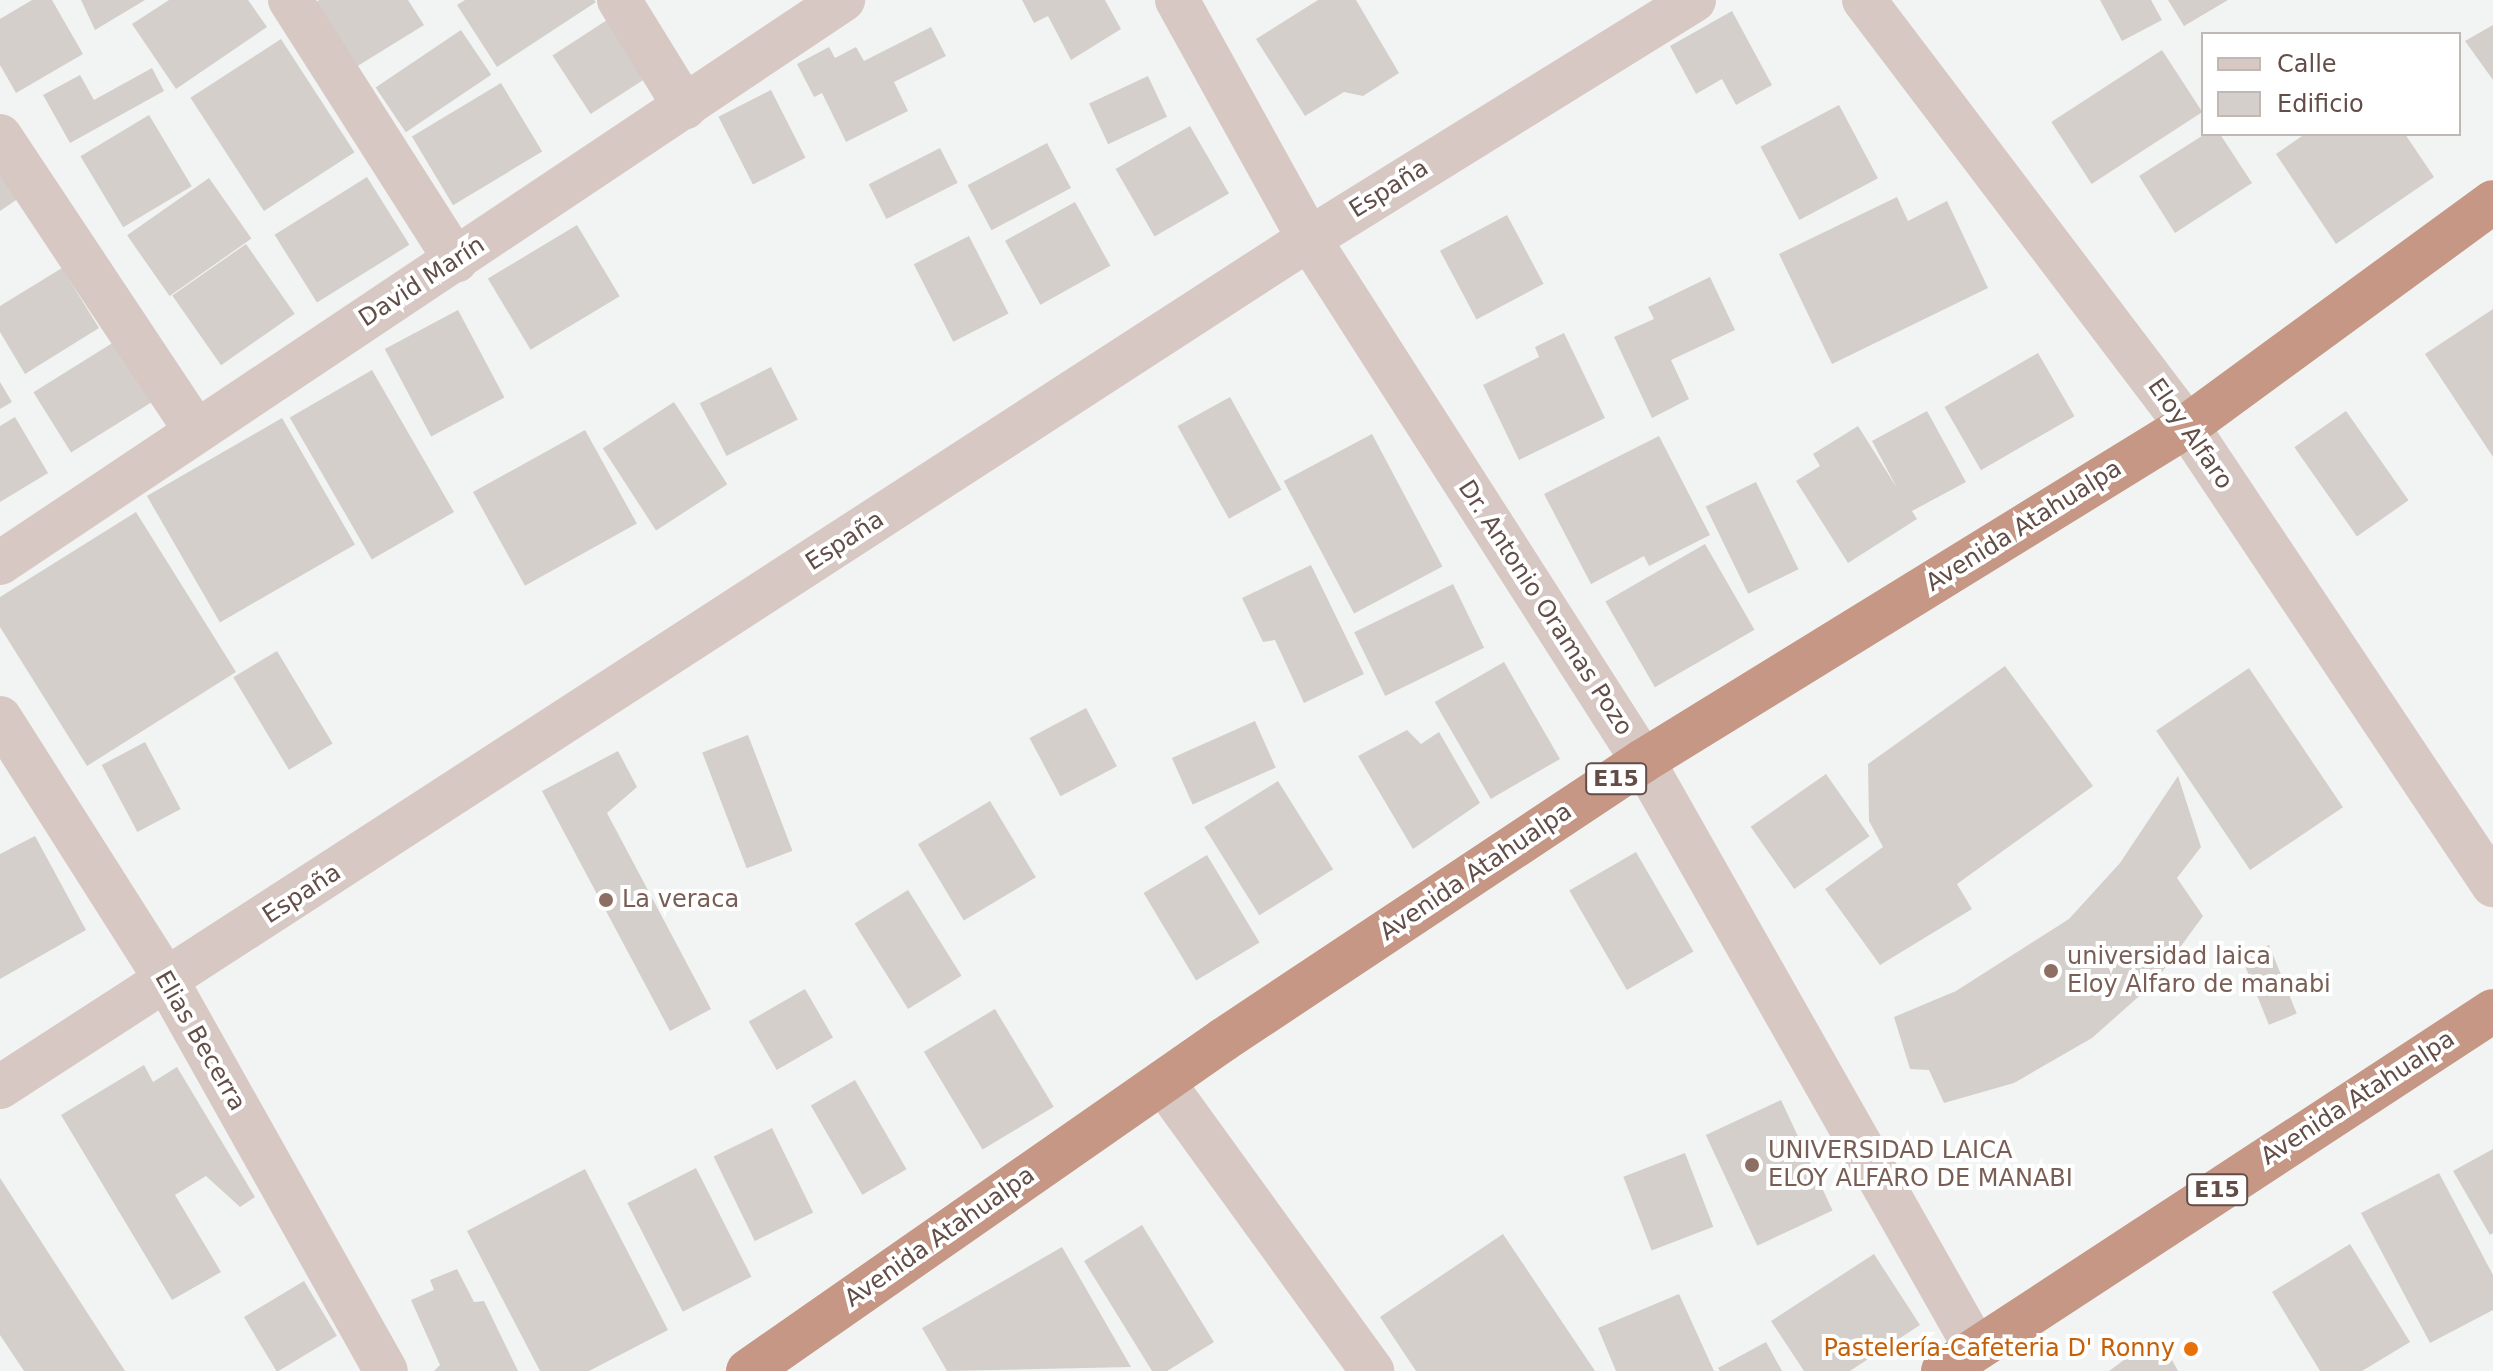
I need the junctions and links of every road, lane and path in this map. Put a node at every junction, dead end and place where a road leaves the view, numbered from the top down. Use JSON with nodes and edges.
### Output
{"nodes":[{"id":1,"x":290,"y":0,"type":"edge"},
{"id":2,"x":619,"y":0,"type":"edge"},
{"id":3,"x":843,"y":0,"type":"edge"},
{"id":4,"x":1177,"y":0,"type":"edge"},
{"id":5,"x":1694,"y":0,"type":"edge"},
{"id":6,"x":1864,"y":0,"type":"edge"},
{"id":7,"x":685,"y":107,"type":"junction"},
{"id":8,"x":0,"y":136,"type":"edge"},
{"id":9,"x":2493,"y":202,"type":"edge"},
{"id":10,"x":1309,"y":239,"type":"junction"},
{"id":11,"x":456,"y":261,"type":"junction"},
{"id":12,"x":2187,"y":426,"type":"junction"},
{"id":13,"x":194,"y":428,"type":"junction"},
{"id":14,"x":0,"y":563,"type":"edge"},
{"id":15,"x":0,"y":718,"type":"edge"},
{"id":16,"x":1643,"y":761,"type":"junction"},
{"id":17,"x":2493,"y":885,"type":"edge"},
{"id":18,"x":167,"y":981,"type":"junction"},
{"id":19,"x":2493,"y":1011,"type":"edge"},
{"id":20,"x":1163,"y":1082,"type":"junction"},
{"id":21,"x":0,"y":1087,"type":"edge"},
{"id":22,"x":1959,"y":1359,"type":"edge"},
{"id":23,"x":386,"y":1371,"type":"edge"},
{"id":24,"x":748,"y":1371,"type":"edge"},
{"id":25,"x":1372,"y":1371,"type":"edge"}],
"edges":[{"from":1,"to":11,"type":"street"},
{"from":2,"to":7,"type":"street"},
{"from":3,"to":7,"type":"street","name":"David Marín"},
{"from":4,"to":10,"type":"street","name":"Dr. Antonio Oramas Pozo"},
{"from":5,"to":10,"type":"street","name":"España"},
{"from":6,"to":12,"type":"street","name":"Eloy Alfaro"},
{"from":7,"to":11,"type":"street","name":"David Marín"},
{"from":8,"to":13,"type":"street"},
{"from":9,"to":12,"type":"highway","name":"Avenida Atahualpa","number":"E15"},
{"from":10,"to":16,"type":"street","name":"Dr. Antonio Oramas Pozo"},
{"from":10,"to":18,"type":"street","name":"España"},
{"from":11,"to":13,"type":"street","name":"David Marín"},
{"from":12,"to":16,"type":"highway","name":"Avenida Atahualpa","number":"E15"},
{"from":12,"to":17,"type":"street","name":"Eloy Alfaro"},
{"from":13,"to":14,"type":"street","name":"David Marín"},
{"from":15,"to":18,"type":"street","name":"Elias Becerra"},
{"from":16,"to":20,"type":"highway","name":"Avenida Atahualpa","number":"E15"},
{"from":16,"to":22,"type":"street","name":"Dr. Antonio Oramas Pozo"},
{"from":18,"to":21,"type":"street","name":"España"},
{"from":18,"to":23,"type":"street","name":"Elias Becerra"},
{"from":19,"to":22,"type":"highway","name":"Avenida Atahualpa","number":"E15"},
{"from":20,"to":24,"type":"highway","name":"Avenida Atahualpa","number":"E15"},
{"from":20,"to":25,"type":"street"}]}
